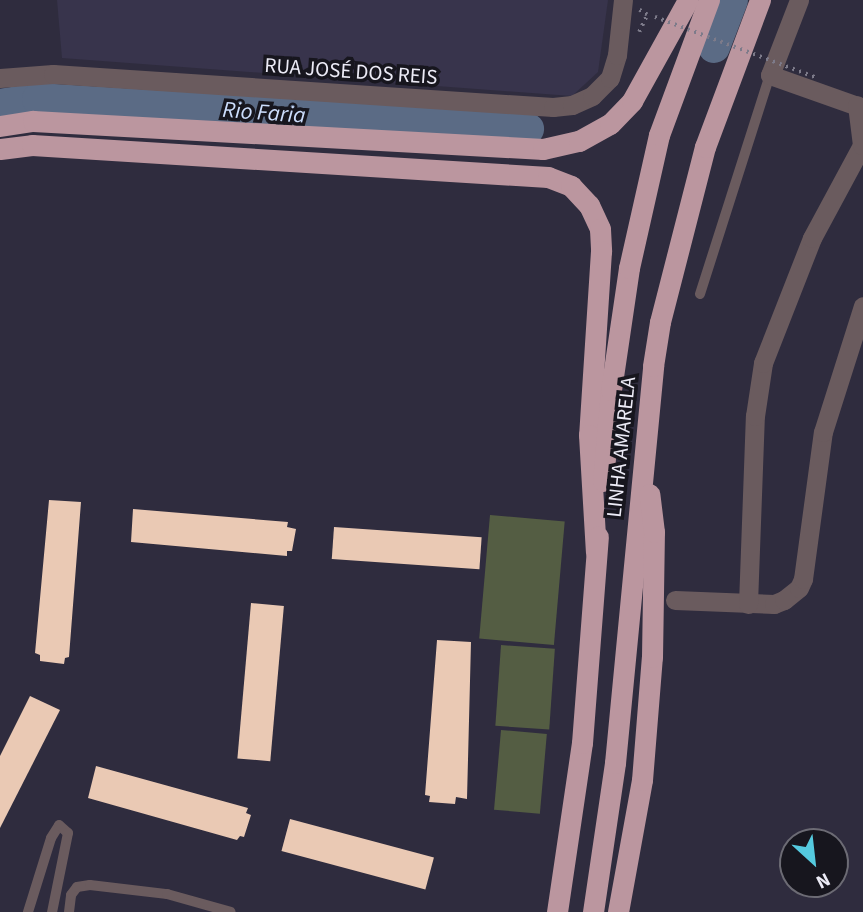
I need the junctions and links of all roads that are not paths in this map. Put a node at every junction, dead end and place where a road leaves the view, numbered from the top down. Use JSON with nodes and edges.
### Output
{"nodes":[{"id":1,"x":623,"y":0,"type":"edge"},
{"id":2,"x":688,"y":0,"type":"edge"},
{"id":3,"x":709,"y":0,"type":"edge"},
{"id":4,"x":760,"y":0,"type":"edge"},
{"id":5,"x":799,"y":0,"type":"edge"},
{"id":6,"x":770,"y":75,"type":"junction"},
{"id":7,"x":0,"y":78,"type":"edge"},
{"id":8,"x":860,"y":107,"type":"edge"},
{"id":9,"x":0,"y":126,"type":"edge"},
{"id":10,"x":289,"y":135,"type":"junction"},
{"id":11,"x":0,"y":149,"type":"edge"},
{"id":12,"x":286,"y":160,"type":"junction"},
{"id":13,"x":700,"y":294,"type":"dead end"},
{"id":14,"x":863,"y":306,"type":"edge"},
{"id":15,"x":645,"y":464,"type":"junction"},
{"id":16,"x":596,"y":559,"type":"junction"},
{"id":17,"x":674,"y":600,"type":"dead end"},
{"id":18,"x":748,"y":604,"type":"junction"},
{"id":19,"x":28,"y":912,"type":"edge"},
{"id":20,"x":52,"y":912,"type":"edge"},
{"id":21,"x":69,"y":912,"type":"edge"},
{"id":22,"x":231,"y":912,"type":"edge"},
{"id":23,"x":557,"y":912,"type":"edge"},
{"id":24,"x":593,"y":912,"type":"edge"},
{"id":25,"x":618,"y":912,"type":"edge"}],
"edges":[{"from":1,"to":7,"type":"street","name":"RUA JOSÉ DOS REIS"},
{"from":2,"to":10,"type":"highway"},
{"from":3,"to":16,"type":"highway","name":"LINHA AMARELA"},
{"from":4,"to":15,"type":"highway","name":"LINHA AMARELA"},
{"from":5,"to":6,"type":"street"},
{"from":6,"to":8,"type":"street"},
{"from":6,"to":13,"type":"lane"},
{"from":8,"to":18,"type":"street"},
{"from":9,"to":10,"type":"highway"},
{"from":10,"to":12,"type":"highway"},
{"from":11,"to":12,"type":"highway"},
{"from":12,"to":16,"type":"highway"},
{"from":14,"to":18,"type":"street"},
{"from":15,"to":24,"type":"highway","name":"LINHA AMARELA"},
{"from":15,"to":25,"type":"highway"},
{"from":16,"to":23,"type":"highway","name":"LINHA AMARELA"},
{"from":17,"to":18,"type":"street"},
{"from":19,"to":20,"type":"lane"},
{"from":21,"to":22,"type":"lane"}]}
